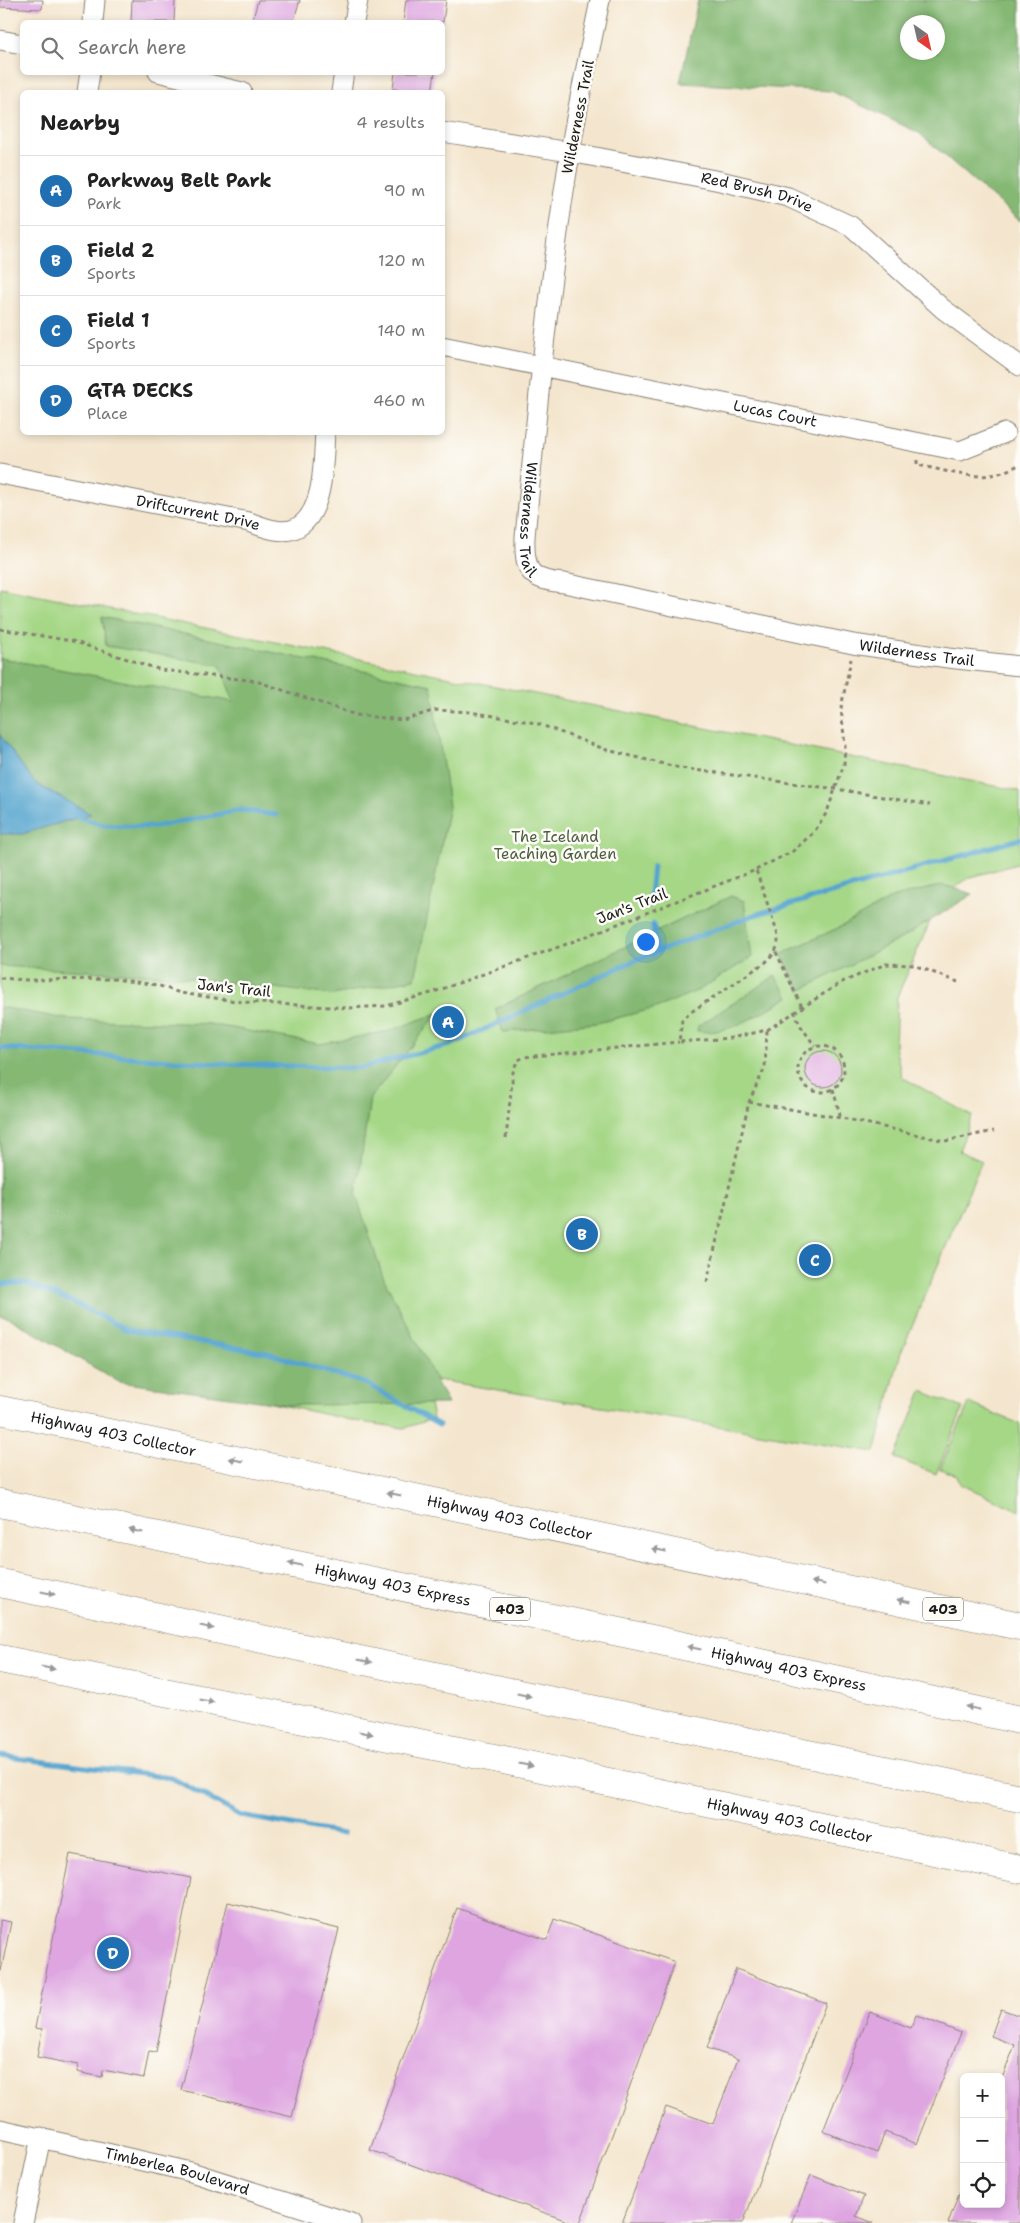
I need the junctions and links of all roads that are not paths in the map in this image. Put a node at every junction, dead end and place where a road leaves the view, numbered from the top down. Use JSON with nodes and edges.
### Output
{"nodes":[{"id":1,"x":95,"y":0,"type":"edge"},
{"id":2,"x":358,"y":0,"type":"edge"},
{"id":3,"x":600,"y":0,"type":"edge"},
{"id":4,"x":93,"y":20,"type":"edge"},
{"id":5,"x":354,"y":20,"type":"edge"},
{"id":6,"x":0,"y":40,"type":"edge"},
{"id":7,"x":20,"y":44,"type":"edge"},
{"id":8,"x":90,"y":75,"type":"edge"},
{"id":9,"x":171,"y":75,"type":"edge"},
{"id":10,"x":344,"y":75,"type":"edge"},
{"id":11,"x":87,"y":90,"type":"edge"},
{"id":12,"x":234,"y":90,"type":"edge"},
{"id":13,"x":341,"y":90,"type":"edge"},
{"id":14,"x":445,"y":132,"type":"edge"},
{"id":15,"x":570,"y":152,"type":"junction"},
{"id":16,"x":445,"y":347,"type":"edge"},
{"id":17,"x":1020,"y":366,"type":"edge"},
{"id":18,"x":542,"y":367,"type":"junction"},
{"id":19,"x":1005,"y":433,"type":"dead end"},
{"id":20,"x":325,"y":435,"type":"edge"},
{"id":21,"x":0,"y":474,"type":"edge"},
{"id":22,"x":1020,"y":666,"type":"edge"},
{"id":23,"x":0,"y":1410,"type":"edge"},
{"id":24,"x":0,"y":1503,"type":"edge"},
{"id":25,"x":0,"y":1583,"type":"edge"},
{"id":26,"x":1020,"y":1626,"type":"edge"},
{"id":27,"x":0,"y":1659,"type":"edge"},
{"id":28,"x":1020,"y":1720,"type":"edge"},
{"id":29,"x":1020,"y":1798,"type":"edge"},
{"id":30,"x":1020,"y":1869,"type":"edge"},
{"id":31,"x":0,"y":2129,"type":"edge"},
{"id":32,"x":41,"y":2137,"type":"junction"},
{"id":33,"x":23,"y":2223,"type":"edge"},
{"id":34,"x":351,"y":2223,"type":"edge"}],
"edges":[{"from":1,"to":4,"type":"street"},
{"from":2,"to":5,"type":"street"},
{"from":3,"to":15,"type":"street","name":"Wilderness Trail"},
{"from":6,"to":7,"type":"street"},
{"from":8,"to":11,"type":"street"},
{"from":9,"to":12,"type":"street"},
{"from":10,"to":13,"type":"street"},
{"from":14,"to":15,"type":"street","name":"Red Brush Drive"},
{"from":15,"to":17,"type":"street","name":"Red Brush Drive"},
{"from":15,"to":18,"type":"street","name":"Wilderness Trail"},
{"from":16,"to":18,"type":"street","name":"Lucas Court"},
{"from":18,"to":19,"type":"street","name":"Lucas Court"},
{"from":18,"to":22,"type":"street","name":"Wilderness Trail"},
{"from":20,"to":21,"type":"street","name":"Driftcurrent Drive"},
{"from":26,"to":23,"type":"highway","name":"Highway 403 Collector","number":"403","one_way":true},
{"from":28,"to":24,"type":"highway","name":"Highway 403 Express","number":"403","one_way":true},
{"from":25,"to":29,"type":"highway","one_way":true},
{"from":27,"to":30,"type":"highway","name":"Highway 403 Collector","one_way":true},
{"from":31,"to":32,"type":"street","name":"Timberlea Boulevard"},
{"from":32,"to":33,"type":"street"},
{"from":32,"to":34,"type":"street","name":"Timberlea Boulevard"}]}
